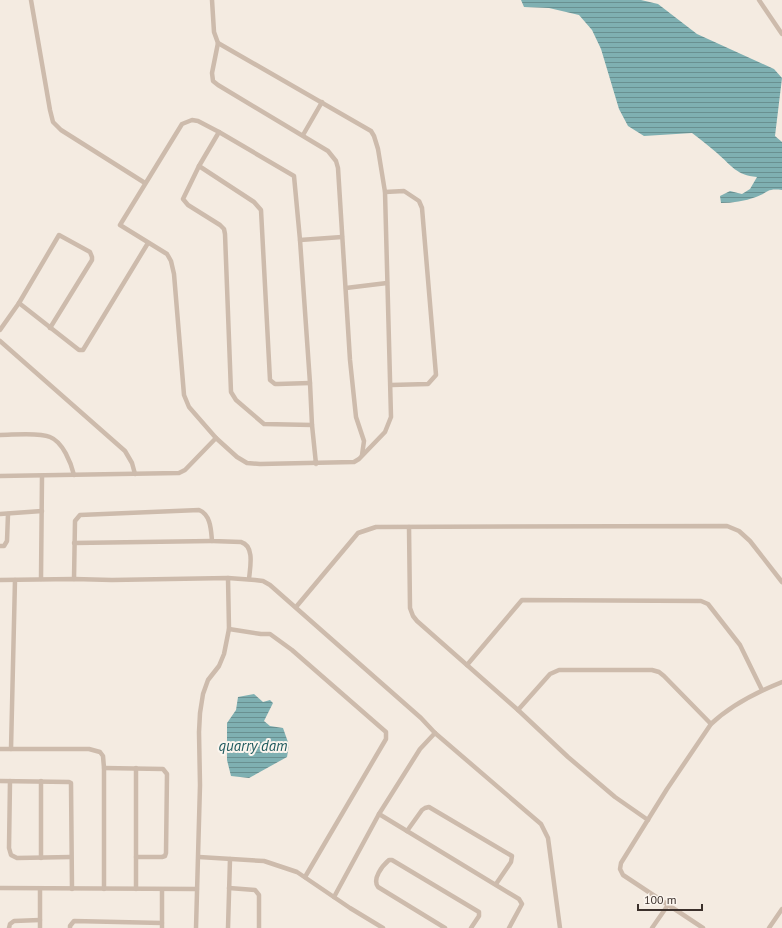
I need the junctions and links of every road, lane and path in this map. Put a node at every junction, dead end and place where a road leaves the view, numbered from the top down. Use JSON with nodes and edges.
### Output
{"nodes":[{"id":1,"x":31,"y":0,"type":"edge"},
{"id":2,"x":212,"y":0,"type":"edge"},
{"id":3,"x":759,"y":0,"type":"edge"},
{"id":4,"x":782,"y":34,"type":"edge"},
{"id":5,"x":218,"y":43,"type":"junction"},
{"id":6,"x":322,"y":102,"type":"junction"},
{"id":7,"x":219,"y":132,"type":"junction"},
{"id":8,"x":303,"y":135,"type":"junction"},
{"id":9,"x":199,"y":166,"type":"junction"},
{"id":10,"x":145,"y":183,"type":"junction"},
{"id":11,"x":385,"y":192,"type":"junction"},
{"id":12,"x":342,"y":237,"type":"junction"},
{"id":13,"x":300,"y":240,"type":"junction"},
{"id":14,"x":148,"y":243,"type":"junction"},
{"id":15,"x":388,"y":283,"type":"junction"},
{"id":16,"x":346,"y":288,"type":"junction"},
{"id":17,"x":19,"y":303,"type":"junction"},
{"id":18,"x":50,"y":328,"type":"junction"},
{"id":19,"x":0,"y":330,"type":"edge"},
{"id":20,"x":0,"y":341,"type":"edge"},
{"id":21,"x":310,"y":383,"type":"junction"},
{"id":22,"x":391,"y":385,"type":"junction"},
{"id":23,"x":312,"y":425,"type":"junction"},
{"id":24,"x":0,"y":435,"type":"edge"},
{"id":25,"x":216,"y":438,"type":"junction"},
{"id":26,"x":362,"y":456,"type":"junction"},
{"id":27,"x":316,"y":464,"type":"junction"},
{"id":28,"x":135,"y":474,"type":"junction"},
{"id":29,"x":74,"y":475,"type":"junction"},
{"id":30,"x":0,"y":476,"type":"edge"},
{"id":31,"x":42,"y":476,"type":"junction"},
{"id":32,"x":42,"y":511,"type":"junction"},
{"id":33,"x":0,"y":514,"type":"edge"},
{"id":34,"x":8,"y":514,"type":"junction"},
{"id":35,"x":409,"y":527,"type":"junction"},
{"id":36,"x":212,"y":541,"type":"junction"},
{"id":37,"x":74,"y":543,"type":"junction"},
{"id":38,"x":0,"y":546,"type":"edge"},
{"id":39,"x":74,"y":578,"type":"junction"},
{"id":40,"x":228,"y":578,"type":"junction"},
{"id":41,"x":41,"y":579,"type":"junction"},
{"id":42,"x":0,"y":580,"type":"edge"},
{"id":43,"x":15,"y":580,"type":"junction"},
{"id":44,"x":249,"y":580,"type":"junction"},
{"id":45,"x":782,"y":582,"type":"edge"},
{"id":46,"x":296,"y":607,"type":"junction"},
{"id":47,"x":228,"y":629,"type":"junction"},
{"id":48,"x":467,"y":665,"type":"junction"},
{"id":49,"x":782,"y":682,"type":"edge"},
{"id":50,"x":762,"y":690,"type":"junction"},
{"id":51,"x":518,"y":710,"type":"junction"},
{"id":52,"x":711,"y":724,"type":"junction"},
{"id":53,"x":435,"y":733,"type":"junction"},
{"id":54,"x":0,"y":749,"type":"edge"},
{"id":55,"x":11,"y":749,"type":"junction"},
{"id":56,"x":104,"y":768,"type":"junction"},
{"id":57,"x":136,"y":768,"type":"junction"},
{"id":58,"x":0,"y":781,"type":"edge"},
{"id":59,"x":10,"y":781,"type":"junction"},
{"id":60,"x":41,"y":781,"type":"junction"},
{"id":61,"x":379,"y":814,"type":"junction"},
{"id":62,"x":648,"y":820,"type":"junction"},
{"id":63,"x":408,"y":831,"type":"junction"},
{"id":64,"x":71,"y":857,"type":"junction"},
{"id":65,"x":136,"y":857,"type":"junction"},
{"id":66,"x":199,"y":857,"type":"junction"},
{"id":67,"x":41,"y":858,"type":"junction"},
{"id":68,"x":230,"y":859,"type":"junction"},
{"id":69,"x":305,"y":877,"type":"junction"},
{"id":70,"x":496,"y":884,"type":"junction"},
{"id":71,"x":0,"y":888,"type":"edge"},
{"id":72,"x":229,"y":888,"type":"junction"},
{"id":73,"x":40,"y":889,"type":"junction"},
{"id":74,"x":72,"y":889,"type":"junction"},
{"id":75,"x":104,"y":889,"type":"junction"},
{"id":76,"x":136,"y":889,"type":"junction"},
{"id":77,"x":197,"y":889,"type":"junction"},
{"id":78,"x":162,"y":890,"type":"junction"},
{"id":79,"x":334,"y":897,"type":"junction"},
{"id":80,"x":668,"y":905,"type":"junction"},
{"id":81,"x":782,"y":909,"type":"edge"},
{"id":82,"x":40,"y":920,"type":"junction"},
{"id":83,"x":133,"y":925,"type":"edge"},
{"id":84,"x":162,"y":926,"type":"edge"},
{"id":85,"x":9,"y":928,"type":"edge"},
{"id":86,"x":40,"y":928,"type":"edge"},
{"id":87,"x":70,"y":928,"type":"edge"},
{"id":88,"x":196,"y":928,"type":"edge"},
{"id":89,"x":228,"y":928,"type":"edge"},
{"id":90,"x":259,"y":928,"type":"edge"},
{"id":91,"x":382,"y":928,"type":"edge"},
{"id":92,"x":445,"y":928,"type":"edge"},
{"id":93,"x":471,"y":928,"type":"edge"},
{"id":94,"x":509,"y":928,"type":"edge"},
{"id":95,"x":560,"y":928,"type":"edge"},
{"id":96,"x":652,"y":928,"type":"edge"},
{"id":97,"x":703,"y":928,"type":"edge"},
{"id":98,"x":769,"y":928,"type":"edge"}],
"edges":[{"from":1,"to":10,"type":"street"},
{"from":2,"to":5,"type":"street"},
{"from":3,"to":4,"type":"street"},
{"from":5,"to":6,"type":"street"},
{"from":5,"to":8,"type":"street"},
{"from":6,"to":8,"type":"street"},
{"from":6,"to":11,"type":"street"},
{"from":7,"to":9,"type":"street"},
{"from":7,"to":10,"type":"street"},
{"from":7,"to":13,"type":"street"},
{"from":8,"to":12,"type":"street"},
{"from":9,"to":21,"type":"street"},
{"from":9,"to":23,"type":"street"},
{"from":10,"to":14,"type":"street"},
{"from":11,"to":15,"type":"street"},
{"from":11,"to":22,"type":"street"},
{"from":12,"to":13,"type":"street"},
{"from":12,"to":16,"type":"street"},
{"from":13,"to":21,"type":"street"},
{"from":14,"to":18,"type":"street"},
{"from":14,"to":25,"type":"street"},
{"from":15,"to":16,"type":"street"},
{"from":15,"to":22,"type":"street"},
{"from":16,"to":26,"type":"street"},
{"from":17,"to":18,"type":"street"},
{"from":17,"to":18,"type":"street"},
{"from":17,"to":19,"type":"street"},
{"from":20,"to":28,"type":"street"},
{"from":21,"to":23,"type":"street"},
{"from":22,"to":26,"type":"street"},
{"from":23,"to":27,"type":"street"},
{"from":24,"to":29,"type":"street"},
{"from":25,"to":27,"type":"street"},
{"from":25,"to":28,"type":"street"},
{"from":26,"to":27,"type":"street"},
{"from":28,"to":29,"type":"street"},
{"from":29,"to":31,"type":"street"},
{"from":30,"to":31,"type":"street"},
{"from":31,"to":32,"type":"street"},
{"from":32,"to":34,"type":"street"},
{"from":32,"to":41,"type":"street"},
{"from":33,"to":34,"type":"street"},
{"from":34,"to":38,"type":"street"},
{"from":35,"to":45,"type":"street"},
{"from":35,"to":46,"type":"street"},
{"from":35,"to":48,"type":"street"},
{"from":36,"to":37,"type":"street"},
{"from":36,"to":37,"type":"street"},
{"from":36,"to":44,"type":"street"},
{"from":37,"to":39,"type":"street"},
{"from":39,"to":40,"type":"street"},
{"from":39,"to":41,"type":"street"},
{"from":40,"to":44,"type":"street"},
{"from":40,"to":47,"type":"street"},
{"from":41,"to":43,"type":"street"},
{"from":42,"to":43,"type":"street"},
{"from":43,"to":55,"type":"street"},
{"from":44,"to":46,"type":"street"},
{"from":46,"to":53,"type":"street"},
{"from":47,"to":66,"type":"street"},
{"from":47,"to":69,"type":"street"},
{"from":48,"to":50,"type":"street"},
{"from":48,"to":51,"type":"street"},
{"from":49,"to":50,"type":"street"},
{"from":50,"to":52,"type":"street"},
{"from":51,"to":52,"type":"street"},
{"from":51,"to":62,"type":"street"},
{"from":52,"to":62,"type":"street"},
{"from":53,"to":61,"type":"street"},
{"from":53,"to":95,"type":"street"},
{"from":54,"to":55,"type":"street"},
{"from":55,"to":56,"type":"street"},
{"from":56,"to":57,"type":"street"},
{"from":56,"to":75,"type":"street"},
{"from":57,"to":65,"type":"street"},
{"from":57,"to":65,"type":"street"},
{"from":58,"to":59,"type":"street"},
{"from":59,"to":60,"type":"street"},
{"from":59,"to":67,"type":"street"},
{"from":60,"to":64,"type":"street"},
{"from":60,"to":67,"type":"street"},
{"from":61,"to":63,"type":"street"},
{"from":61,"to":79,"type":"street"},
{"from":62,"to":80,"type":"street"},
{"from":63,"to":70,"type":"street"},
{"from":63,"to":70,"type":"street"},
{"from":64,"to":67,"type":"street"},
{"from":64,"to":74,"type":"street"},
{"from":65,"to":76,"type":"street"},
{"from":66,"to":68,"type":"street"},
{"from":66,"to":77,"type":"street"},
{"from":68,"to":69,"type":"street"},
{"from":68,"to":72,"type":"street"},
{"from":69,"to":79,"type":"street"},
{"from":70,"to":94,"type":"street"},
{"from":71,"to":73,"type":"street"},
{"from":72,"to":89,"type":"street"},
{"from":72,"to":90,"type":"street"},
{"from":73,"to":74,"type":"street"},
{"from":73,"to":82,"type":"street"},
{"from":74,"to":75,"type":"street"},
{"from":75,"to":76,"type":"street"},
{"from":76,"to":78,"type":"street"},
{"from":77,"to":78,"type":"street"},
{"from":77,"to":88,"type":"street"},
{"from":78,"to":84,"type":"street"},
{"from":79,"to":91,"type":"street"},
{"from":80,"to":96,"type":"street"},
{"from":80,"to":97,"type":"street"},
{"from":81,"to":98,"type":"street"},
{"from":82,"to":85,"type":"street"},
{"from":82,"to":86,"type":"street"},
{"from":83,"to":84,"type":"street"},
{"from":83,"to":87,"type":"street"},
{"from":92,"to":93,"type":"street"}]}
